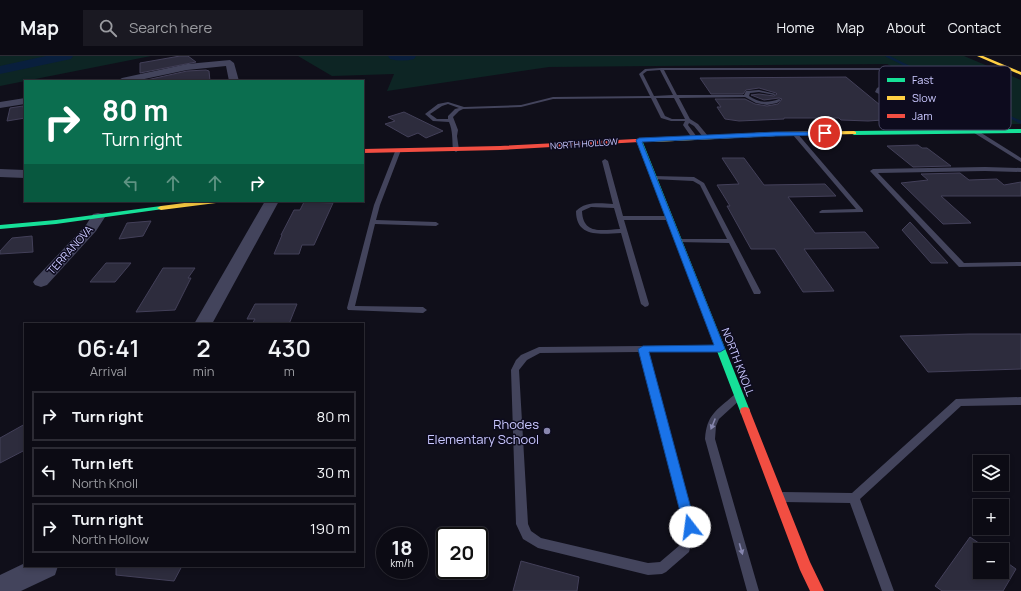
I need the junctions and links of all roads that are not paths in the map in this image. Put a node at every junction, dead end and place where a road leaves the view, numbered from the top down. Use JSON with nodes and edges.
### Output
{"nodes":[{"id":1,"x":983,"y":58,"type":"edge"},
{"id":2,"x":1002,"y":66,"type":"edge"},
{"id":3,"x":661,"y":69,"type":"junction"},
{"id":4,"x":879,"y":69,"type":"edge"},
{"id":5,"x":1011,"y":70,"type":"edge"},
{"id":6,"x":1021,"y":74,"type":"edge"},
{"id":7,"x":127,"y":80,"type":"edge"},
{"id":8,"x":234,"y":80,"type":"edge"},
{"id":9,"x":774,"y":94,"type":"dead end"},
{"id":10,"x":677,"y":96,"type":"junction"},
{"id":11,"x":746,"y":96,"type":"junction"},
{"id":12,"x":653,"y":97,"type":"junction"},
{"id":13,"x":779,"y":100,"type":"dead end"},
{"id":14,"x":24,"y":101,"type":"edge"},
{"id":15,"x":0,"y":105,"type":"edge"},
{"id":16,"x":463,"y":108,"type":"junction"},
{"id":17,"x":451,"y":120,"type":"junction"},
{"id":18,"x":688,"y":120,"type":"junction"},
{"id":19,"x":972,"y":130,"type":"edge"},
{"id":20,"x":975,"y":132,"type":"junction"},
{"id":21,"x":1021,"y":132,"type":"edge"},
{"id":22,"x":795,"y":134,"type":"junction"},
{"id":23,"x":705,"y":136,"type":"junction"},
{"id":24,"x":694,"y":137,"type":"junction"},
{"id":25,"x":639,"y":140,"type":"junction"},
{"id":26,"x":398,"y":150,"type":"junction"},
{"id":27,"x":456,"y":150,"type":"junction"},
{"id":28,"x":364,"y":151,"type":"edge"},
{"id":29,"x":1021,"y":160,"type":"edge"},
{"id":30,"x":605,"y":161,"type":"dead end"},
{"id":31,"x":1021,"y":170,"type":"edge"},
{"id":32,"x":0,"y":173,"type":"edge"},
{"id":33,"x":24,"y":174,"type":"edge"},
{"id":34,"x":654,"y":178,"type":"junction"},
{"id":35,"x":209,"y":202,"type":"edge"},
{"id":36,"x":271,"y":202,"type":"edge"},
{"id":37,"x":617,"y":206,"type":"junction"},
{"id":38,"x":822,"y":212,"type":"dead end"},
{"id":39,"x":98,"y":217,"type":"junction"},
{"id":40,"x":620,"y":218,"type":"junction"},
{"id":41,"x":669,"y":218,"type":"junction"},
{"id":42,"x":373,"y":222,"type":"junction"},
{"id":43,"x":436,"y":224,"type":"dead end"},
{"id":44,"x":0,"y":227,"type":"edge"},
{"id":45,"x":624,"y":231,"type":"junction"},
{"id":46,"x":678,"y":241,"type":"junction"},
{"id":47,"x":731,"y":241,"type":"junction"},
{"id":48,"x":1021,"y":264,"type":"edge"},
{"id":49,"x":41,"y":282,"type":"dead end"},
{"id":50,"x":757,"y":292,"type":"dead end"},
{"id":51,"x":646,"y":304,"type":"dead end"},
{"id":52,"x":423,"y":310,"type":"dead end"},
{"id":53,"x":204,"y":323,"type":"edge"},
{"id":54,"x":643,"y":349,"type":"junction"},
{"id":55,"x":720,"y":349,"type":"junction"},
{"id":56,"x":739,"y":396,"type":"junction"},
{"id":57,"x":1021,"y":401,"type":"edge"},
{"id":58,"x":778,"y":497,"type":"junction"},
{"id":59,"x":854,"y":498,"type":"junction"},
{"id":60,"x":44,"y":567,"type":"edge"},
{"id":61,"x":0,"y":588,"type":"edge"},
{"id":62,"x":753,"y":591,"type":"edge"},
{"id":63,"x":817,"y":591,"type":"edge"},
{"id":64,"x":888,"y":591,"type":"edge"}],
"edges":[{"from":1,"to":2,"type":"street"},
{"from":3,"to":4,"type":"lane"},
{"from":3,"to":10,"type":"lane"},
{"from":3,"to":12,"type":"lane"},
{"from":5,"to":6,"type":"street"},
{"from":7,"to":8,"type":"street"},
{"from":9,"to":11,"type":"lane"},
{"from":10,"to":11,"type":"lane"},
{"from":10,"to":12,"type":"lane"},
{"from":10,"to":18,"type":"lane"},
{"from":11,"to":13,"type":"lane"},
{"from":12,"to":16,"type":"lane"},
{"from":12,"to":18,"type":"lane"},
{"from":14,"to":15,"type":"street"},
{"from":16,"to":17,"type":"lane"},
{"from":16,"to":17,"type":"lane"},
{"from":17,"to":27,"type":"lane"},
{"from":18,"to":23,"type":"lane"},
{"from":18,"to":24,"type":"lane"},
{"from":19,"to":20,"type":"lane"},
{"from":20,"to":21,"type":"street","name":"NORTH HOLLOW"},
{"from":20,"to":22,"type":"street","name":"NORTH HOLLOW"},
{"from":20,"to":29,"type":"lane"},
{"from":22,"to":23,"type":"street","name":"NORTH HOLLOW"},
{"from":22,"to":38,"type":"lane"},
{"from":23,"to":24,"type":"street","name":"NORTH HOLLOW"},
{"from":24,"to":25,"type":"street","name":"NORTH HOLLOW"},
{"from":25,"to":27,"type":"street","name":"NORTH HOLLOW"},
{"from":25,"to":34,"type":"street","name":"NORTH KNOLL"},
{"from":26,"to":27,"type":"street","name":"NORTH HOLLOW"},
{"from":26,"to":28,"type":"street","name":"NORTH HOLLOW"},
{"from":26,"to":42,"type":"lane"},
{"from":30,"to":37,"type":"lane"},
{"from":31,"to":48,"type":"lane"},
{"from":32,"to":33,"type":"street"},
{"from":34,"to":41,"type":"street","name":"NORTH KNOLL"},
{"from":34,"to":47,"type":"lane"},
{"from":35,"to":39,"type":"street"},
{"from":36,"to":53,"type":"street"},
{"from":37,"to":40,"type":"lane"},
{"from":37,"to":45,"type":"lane"},
{"from":39,"to":44,"type":"street"},
{"from":39,"to":49,"type":"street","name":"TERRANOVA"},
{"from":40,"to":41,"type":"lane"},
{"from":40,"to":45,"type":"lane"},
{"from":41,"to":46,"type":"street","name":"NORTH KNOLL"},
{"from":42,"to":43,"type":"lane"},
{"from":42,"to":52,"type":"lane"},
{"from":45,"to":51,"type":"lane"},
{"from":46,"to":47,"type":"lane"},
{"from":46,"to":55,"type":"street","name":"NORTH KNOLL"},
{"from":47,"to":50,"type":"lane"},
{"from":54,"to":54,"type":"lane"},
{"from":54,"to":55,"type":"lane"},
{"from":55,"to":56,"type":"street","name":"NORTH KNOLL"},
{"from":56,"to":58,"type":"street","name":"NORTH KNOLL"},
{"from":56,"to":62,"type":"lane","one_way":true},
{"from":57,"to":59,"type":"lane"},
{"from":58,"to":59,"type":"lane"},
{"from":58,"to":63,"type":"street","name":"NORTH KNOLL"},
{"from":59,"to":64,"type":"lane"},
{"from":60,"to":61,"type":"street"}]}
